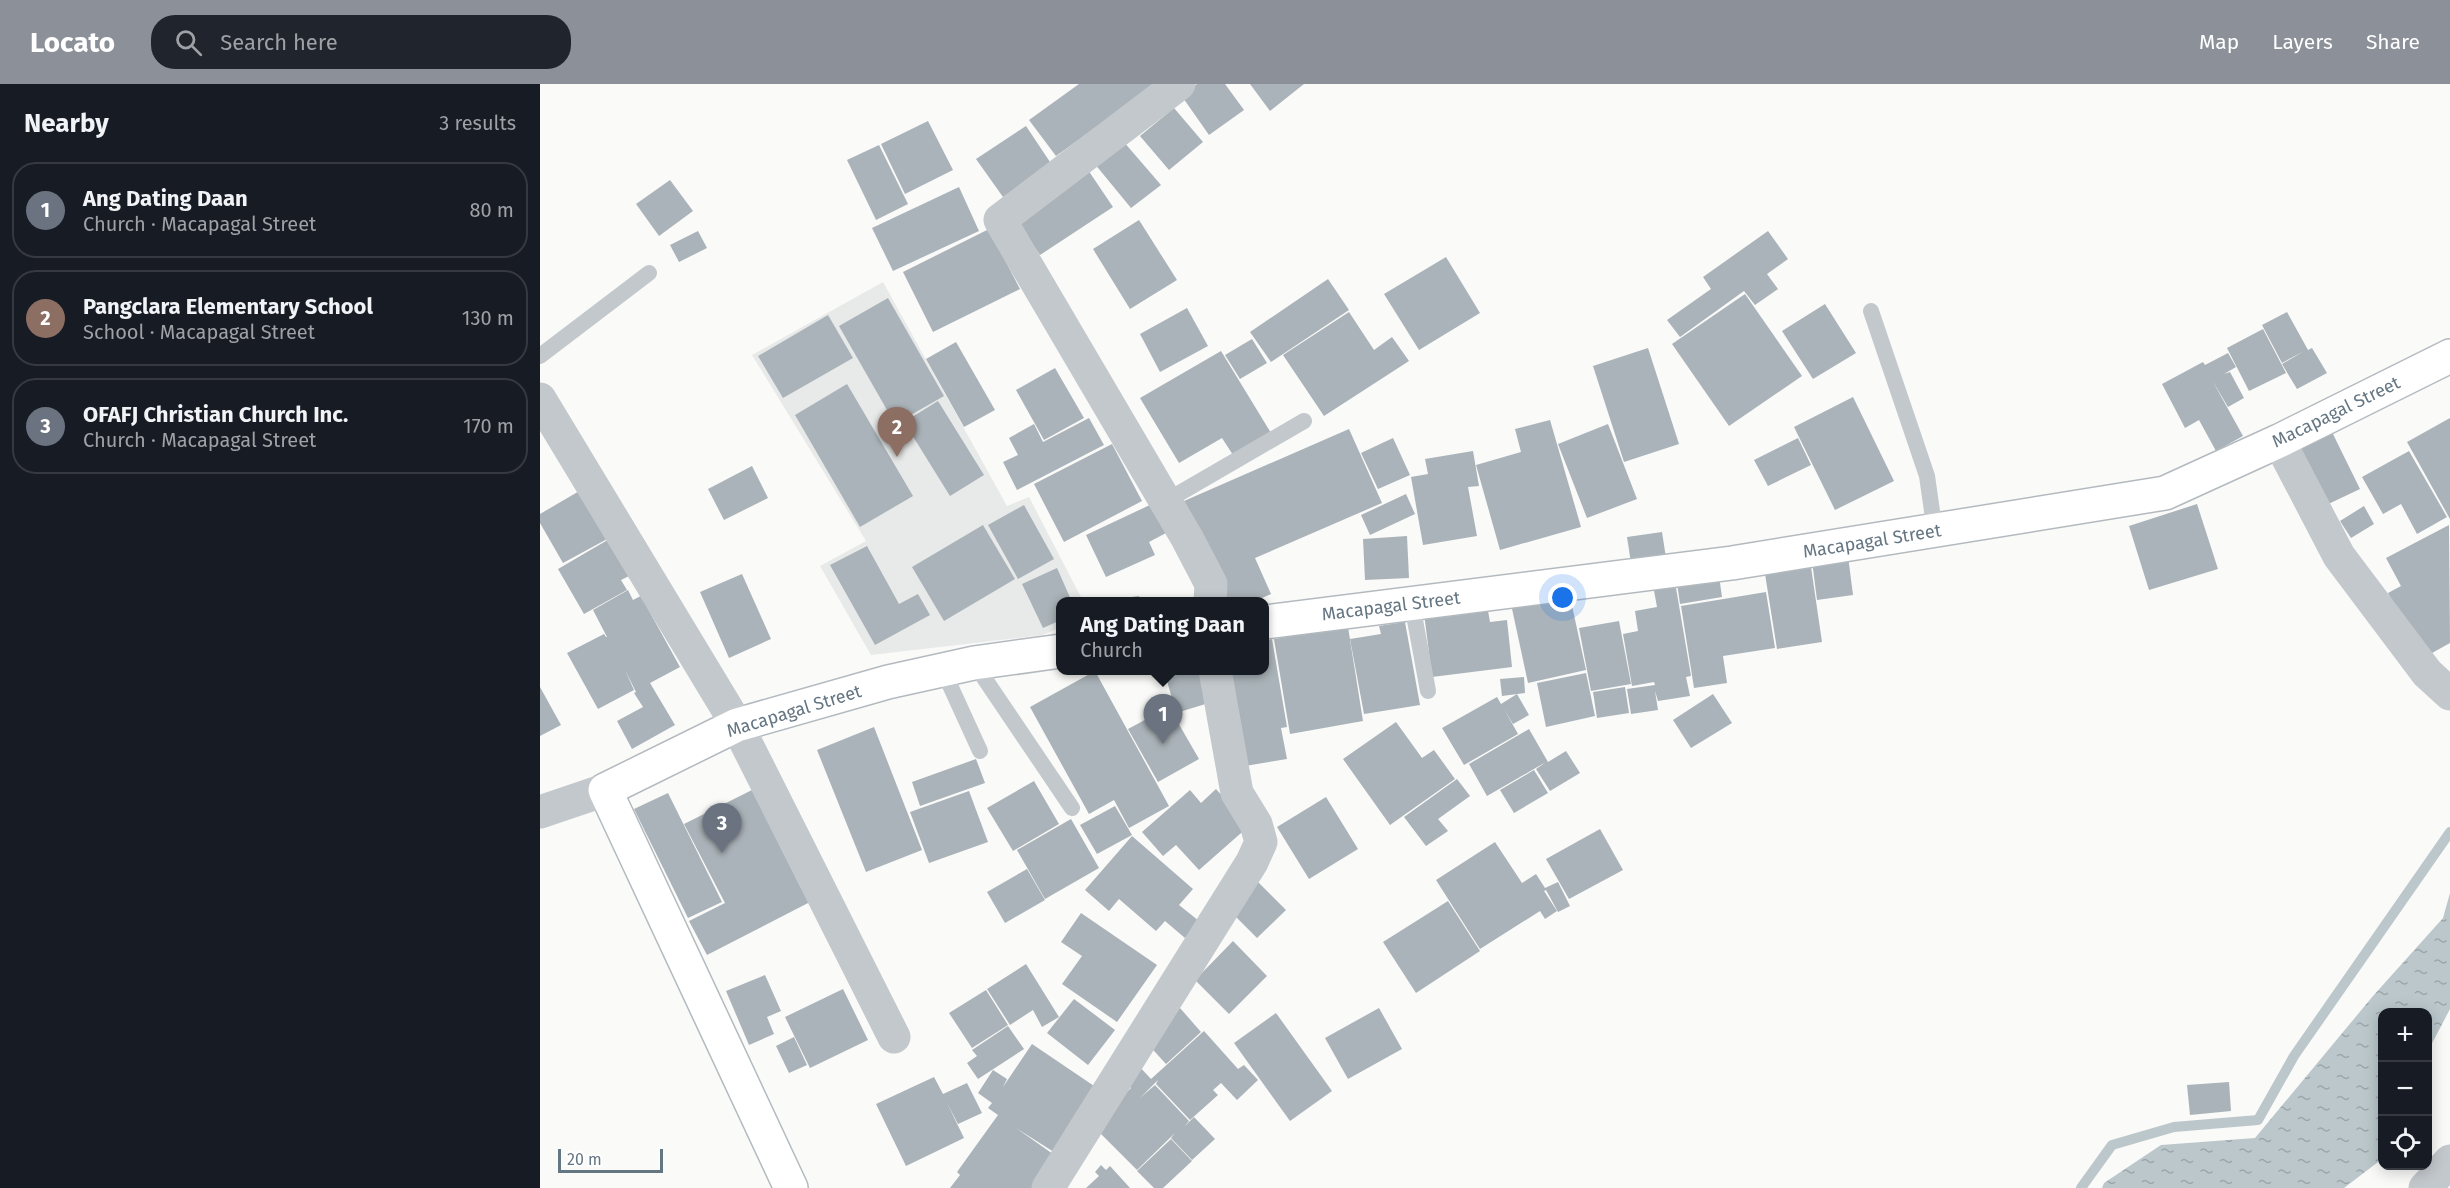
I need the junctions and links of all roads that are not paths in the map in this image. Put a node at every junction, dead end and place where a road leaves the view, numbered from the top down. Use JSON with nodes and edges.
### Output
{"nodes":[{"id":1,"x":1179,"y":84,"type":"edge"},
{"id":2,"x":649,"y":273,"type":"dead end"},
{"id":3,"x":1871,"y":311,"type":"dead end"},
{"id":4,"x":540,"y":356,"type":"edge"},
{"id":5,"x":2450,"y":356,"type":"edge"},
{"id":6,"x":540,"y":399,"type":"edge"},
{"id":7,"x":1304,"y":421,"type":"dead end"},
{"id":8,"x":2279,"y":441,"type":"junction"},
{"id":9,"x":1166,"y":501,"type":"junction"},
{"id":10,"x":1935,"y":532,"type":"junction"},
{"id":11,"x":1210,"y":597,"type":"edge"},
{"id":12,"x":1412,"y":604,"type":"junction"},
{"id":13,"x":1269,"y":622,"type":"edge"},
{"id":14,"x":1056,"y":652,"type":"edge"},
{"id":15,"x":959,"y":667,"type":"junction"},
{"id":16,"x":1216,"y":675,"type":"edge"},
{"id":17,"x":1428,"y":692,"type":"dead end"},
{"id":18,"x":2450,"y":694,"type":"edge"},
{"id":19,"x":737,"y":725,"type":"junction"},
{"id":20,"x":980,"y":751,"type":"dead end"},
{"id":21,"x":605,"y":790,"type":"junction"},
{"id":22,"x":1072,"y":808,"type":"dead end"},
{"id":23,"x":540,"y":812,"type":"edge"},
{"id":24,"x":894,"y":1036,"type":"dead end"},
{"id":25,"x":2450,"y":1161,"type":"edge"},
{"id":26,"x":791,"y":1188,"type":"edge"},
{"id":27,"x":1048,"y":1188,"type":"edge"},
{"id":28,"x":2425,"y":1188,"type":"edge"}],
"edges":[{"from":1,"to":9,"type":"street"},
{"from":2,"to":4,"type":"lane"},
{"from":3,"to":10,"type":"lane"},
{"from":5,"to":8,"type":"street","name":"Macapagal Street"},
{"from":6,"to":19,"type":"street"},
{"from":7,"to":9,"type":"lane"},
{"from":8,"to":10,"type":"street","name":"Macapagal Street"},
{"from":8,"to":18,"type":"street"},
{"from":9,"to":11,"type":"street"},
{"from":10,"to":12,"type":"street","name":"Macapagal Street"},
{"from":12,"to":13,"type":"street","name":"Macapagal Street"},
{"from":12,"to":17,"type":"lane"},
{"from":14,"to":15,"type":"street","name":"Macapagal Street"},
{"from":15,"to":19,"type":"street","name":"Macapagal Street"},
{"from":15,"to":20,"type":"lane"},
{"from":15,"to":22,"type":"lane"},
{"from":16,"to":27,"type":"street"},
{"from":19,"to":21,"type":"street","name":"Macapagal Street"},
{"from":19,"to":24,"type":"street"},
{"from":21,"to":23,"type":"street","name":"Macapagal Street"},
{"from":21,"to":26,"type":"street"},
{"from":25,"to":28,"type":"street"}]}
